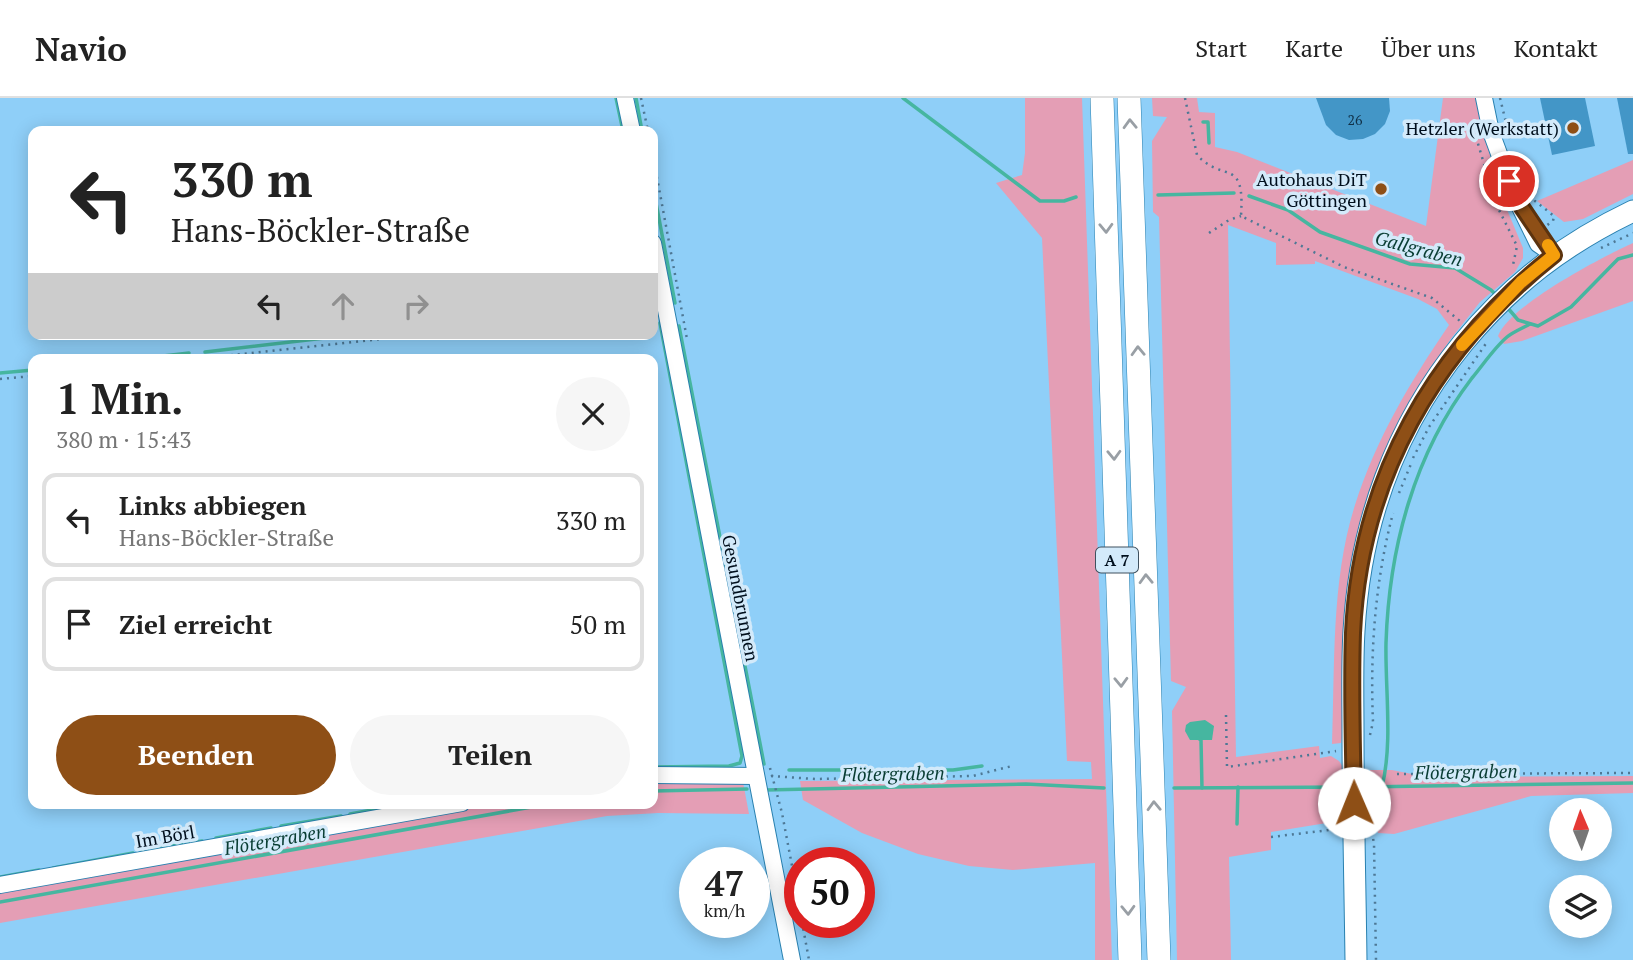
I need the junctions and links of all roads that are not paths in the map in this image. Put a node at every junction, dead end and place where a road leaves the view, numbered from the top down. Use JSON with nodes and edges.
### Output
{"nodes":[{"id":1,"x":625,"y":98,"type":"edge"},
{"id":2,"x":1102,"y":98,"type":"edge"},
{"id":3,"x":1129,"y":98,"type":"edge"},
{"id":4,"x":1484,"y":98,"type":"edge"},
{"id":5,"x":631,"y":126,"type":"edge"},
{"id":6,"x":1633,"y":211,"type":"edge"},
{"id":7,"x":1554,"y":255,"type":"junction"},
{"id":8,"x":658,"y":269,"type":"edge"},
{"id":9,"x":658,"y":775,"type":"edge"},
{"id":10,"x":756,"y":776,"type":"junction"},
{"id":11,"x":427,"y":809,"type":"edge"},
{"id":12,"x":0,"y":885,"type":"edge"},
{"id":13,"x":792,"y":960,"type":"edge"},
{"id":14,"x":1130,"y":960,"type":"edge"},
{"id":15,"x":1159,"y":960,"type":"edge"},
{"id":16,"x":1356,"y":960,"type":"edge"}],
"edges":[{"from":1,"to":5,"type":"street"},
{"from":2,"to":14,"type":"highway","number":"A 7","one_way":true},
{"from":15,"to":3,"type":"highway","number":"A 7","one_way":true},
{"from":4,"to":7,"type":"street"},
{"from":6,"to":7,"type":"main road"},
{"from":7,"to":16,"type":"main road"},
{"from":8,"to":10,"type":"street","name":"Gesundbrunnen"},
{"from":9,"to":10,"type":"street"},
{"from":10,"to":13,"type":"street","name":"Gesundbrunnen"},
{"from":11,"to":12,"type":"street","name":"Im Börl"}]}
